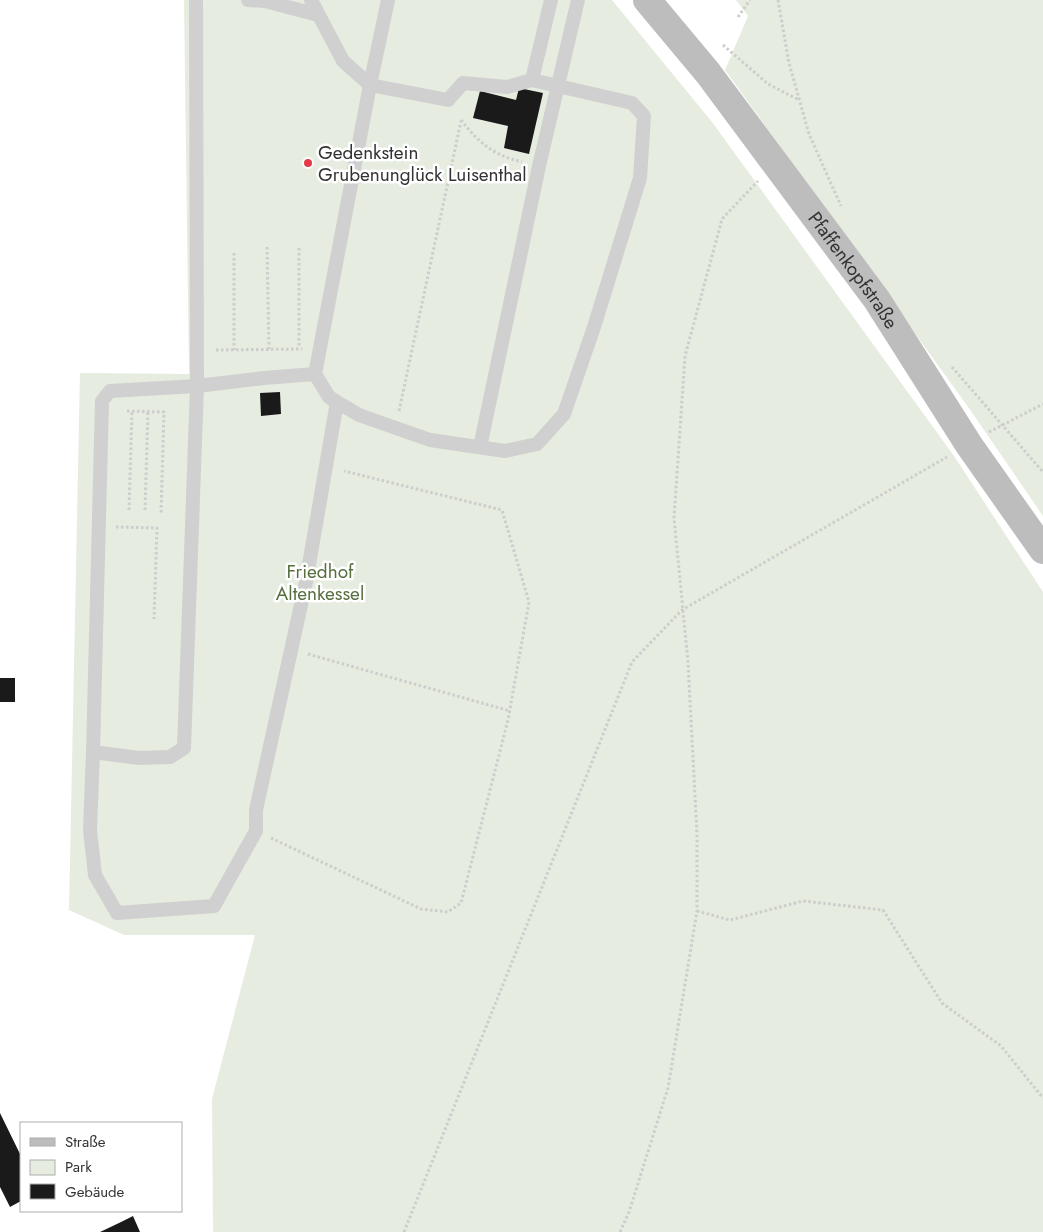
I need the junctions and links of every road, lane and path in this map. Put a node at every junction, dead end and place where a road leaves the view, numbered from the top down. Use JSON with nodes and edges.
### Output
{"nodes":[{"id":1,"x":196,"y":0,"type":"edge"},
{"id":2,"x":248,"y":0,"type":"edge"},
{"id":3,"x":311,"y":0,"type":"edge"},
{"id":4,"x":388,"y":0,"type":"edge"},
{"id":5,"x":551,"y":0,"type":"edge"},
{"id":6,"x":578,"y":0,"type":"edge"},
{"id":7,"x":647,"y":0,"type":"edge"},
{"id":8,"x":750,"y":0,"type":"edge"},
{"id":9,"x":778,"y":0,"type":"edge"},
{"id":10,"x":318,"y":15,"type":"junction"},
{"id":11,"x":738,"y":17,"type":"dead end"},
{"id":12,"x":723,"y":45,"type":"dead end"},
{"id":13,"x":532,"y":80,"type":"junction"},
{"id":14,"x":370,"y":85,"type":"junction"},
{"id":15,"x":558,"y":86,"type":"junction"},
{"id":16,"x":448,"y":100,"type":"junction"},
{"id":17,"x":799,"y":100,"type":"junction"},
{"id":18,"x":461,"y":121,"type":"junction"},
{"id":19,"x":776,"y":162,"type":"junction"},
{"id":20,"x":539,"y":166,"type":"junction"},
{"id":21,"x":844,"y":214,"type":"dead end"},
{"id":22,"x":267,"y":248,"type":"dead end"},
{"id":23,"x":299,"y":248,"type":"dead end"},
{"id":24,"x":234,"y":253,"type":"dead end"},
{"id":25,"x":320,"y":348,"type":"junction"},
{"id":26,"x":269,"y":349,"type":"junction"},
{"id":27,"x":299,"y":349,"type":"junction"},
{"id":28,"x":234,"y":350,"type":"junction"},
{"id":29,"x":196,"y":351,"type":"junction"},
{"id":30,"x":949,"y":363,"type":"dead end"},
{"id":31,"x":315,"y":374,"type":"junction"},
{"id":32,"x":197,"y":386,"type":"junction"},
{"id":33,"x":337,"y":402,"type":"junction"},
{"id":34,"x":1043,"y":404,"type":"edge"},
{"id":35,"x":102,"y":411,"type":"junction"},
{"id":36,"x":132,"y":411,"type":"junction"},
{"id":37,"x":148,"y":411,"type":"junction"},
{"id":38,"x":1001,"y":426,"type":"junction"},
{"id":39,"x":396,"y":428,"type":"junction"},
{"id":40,"x":969,"y":445,"type":"junction"},
{"id":41,"x":480,"y":447,"type":"junction"},
{"id":42,"x":326,"y":467,"type":"junction"},
{"id":43,"x":1043,"y":472,"type":"edge"},
{"id":44,"x":129,"y":510,"type":"dead end"},
{"id":45,"x":145,"y":510,"type":"dead end"},
{"id":46,"x":161,"y":513,"type":"dead end"},
{"id":47,"x":98,"y":527,"type":"junction"},
{"id":48,"x":1043,"y":550,"type":"edge"},
{"id":49,"x":682,"y":610,"type":"junction"},
{"id":50,"x":154,"y":619,"type":"dead end"},
{"id":51,"x":291,"y":650,"type":"junction"},
{"id":52,"x":510,"y":711,"type":"junction"},
{"id":53,"x":93,"y":752,"type":"junction"},
{"id":54,"x":256,"y":831,"type":"junction"},
{"id":55,"x":697,"y":911,"type":"junction"},
{"id":56,"x":1043,"y":1098,"type":"edge"},
{"id":57,"x":404,"y":1232,"type":"edge"},
{"id":58,"x":620,"y":1232,"type":"edge"}],
"edges":[{"from":1,"to":29,"type":"lane"},
{"from":2,"to":10,"type":"lane"},
{"from":3,"to":10,"type":"lane"},
{"from":4,"to":14,"type":"lane"},
{"from":5,"to":13,"type":"lane"},
{"from":6,"to":15,"type":"lane"},
{"from":7,"to":19,"type":"street","name":"Pfaffenkopfstraße"},
{"from":8,"to":11,"type":"path"},
{"from":9,"to":17,"type":"path"},
{"from":10,"to":14,"type":"lane"},
{"from":12,"to":17,"type":"path"},
{"from":13,"to":15,"type":"lane"},
{"from":13,"to":16,"type":"lane"},
{"from":14,"to":16,"type":"lane"},
{"from":14,"to":25,"type":"lane"},
{"from":15,"to":20,"type":"lane"},
{"from":15,"to":41,"type":"lane"},
{"from":16,"to":18,"type":"path"},
{"from":17,"to":21,"type":"path"},
{"from":18,"to":20,"type":"path"},
{"from":18,"to":39,"type":"path"},
{"from":19,"to":40,"type":"street","name":"Pfaffenkopfstraße"},
{"from":19,"to":49,"type":"path"},
{"from":20,"to":41,"type":"lane"},
{"from":22,"to":26,"type":"path"},
{"from":23,"to":27,"type":"path"},
{"from":24,"to":28,"type":"path"},
{"from":25,"to":27,"type":"path"},
{"from":25,"to":31,"type":"lane"},
{"from":26,"to":27,"type":"path"},
{"from":26,"to":28,"type":"path"},
{"from":28,"to":29,"type":"path"},
{"from":29,"to":32,"type":"lane"},
{"from":30,"to":38,"type":"path"},
{"from":31,"to":32,"type":"lane"},
{"from":31,"to":33,"type":"lane"},
{"from":32,"to":35,"type":"lane"},
{"from":32,"to":53,"type":"lane"},
{"from":33,"to":39,"type":"lane"},
{"from":33,"to":42,"type":"lane"},
{"from":34,"to":38,"type":"path"},
{"from":35,"to":36,"type":"path"},
{"from":35,"to":47,"type":"lane"},
{"from":36,"to":37,"type":"path"},
{"from":36,"to":44,"type":"path"},
{"from":37,"to":45,"type":"path"},
{"from":37,"to":46,"type":"path"},
{"from":38,"to":43,"type":"path"},
{"from":39,"to":41,"type":"lane"},
{"from":40,"to":48,"type":"street","name":"Pfaffenkopfstraße"},
{"from":40,"to":49,"type":"path"},
{"from":42,"to":51,"type":"lane"},
{"from":42,"to":52,"type":"path"},
{"from":47,"to":50,"type":"path"},
{"from":47,"to":53,"type":"lane"},
{"from":49,"to":55,"type":"path"},
{"from":49,"to":57,"type":"path"},
{"from":51,"to":52,"type":"path"},
{"from":51,"to":54,"type":"lane"},
{"from":52,"to":54,"type":"path"},
{"from":53,"to":54,"type":"lane"},
{"from":55,"to":56,"type":"path"},
{"from":55,"to":58,"type":"path"}]}
